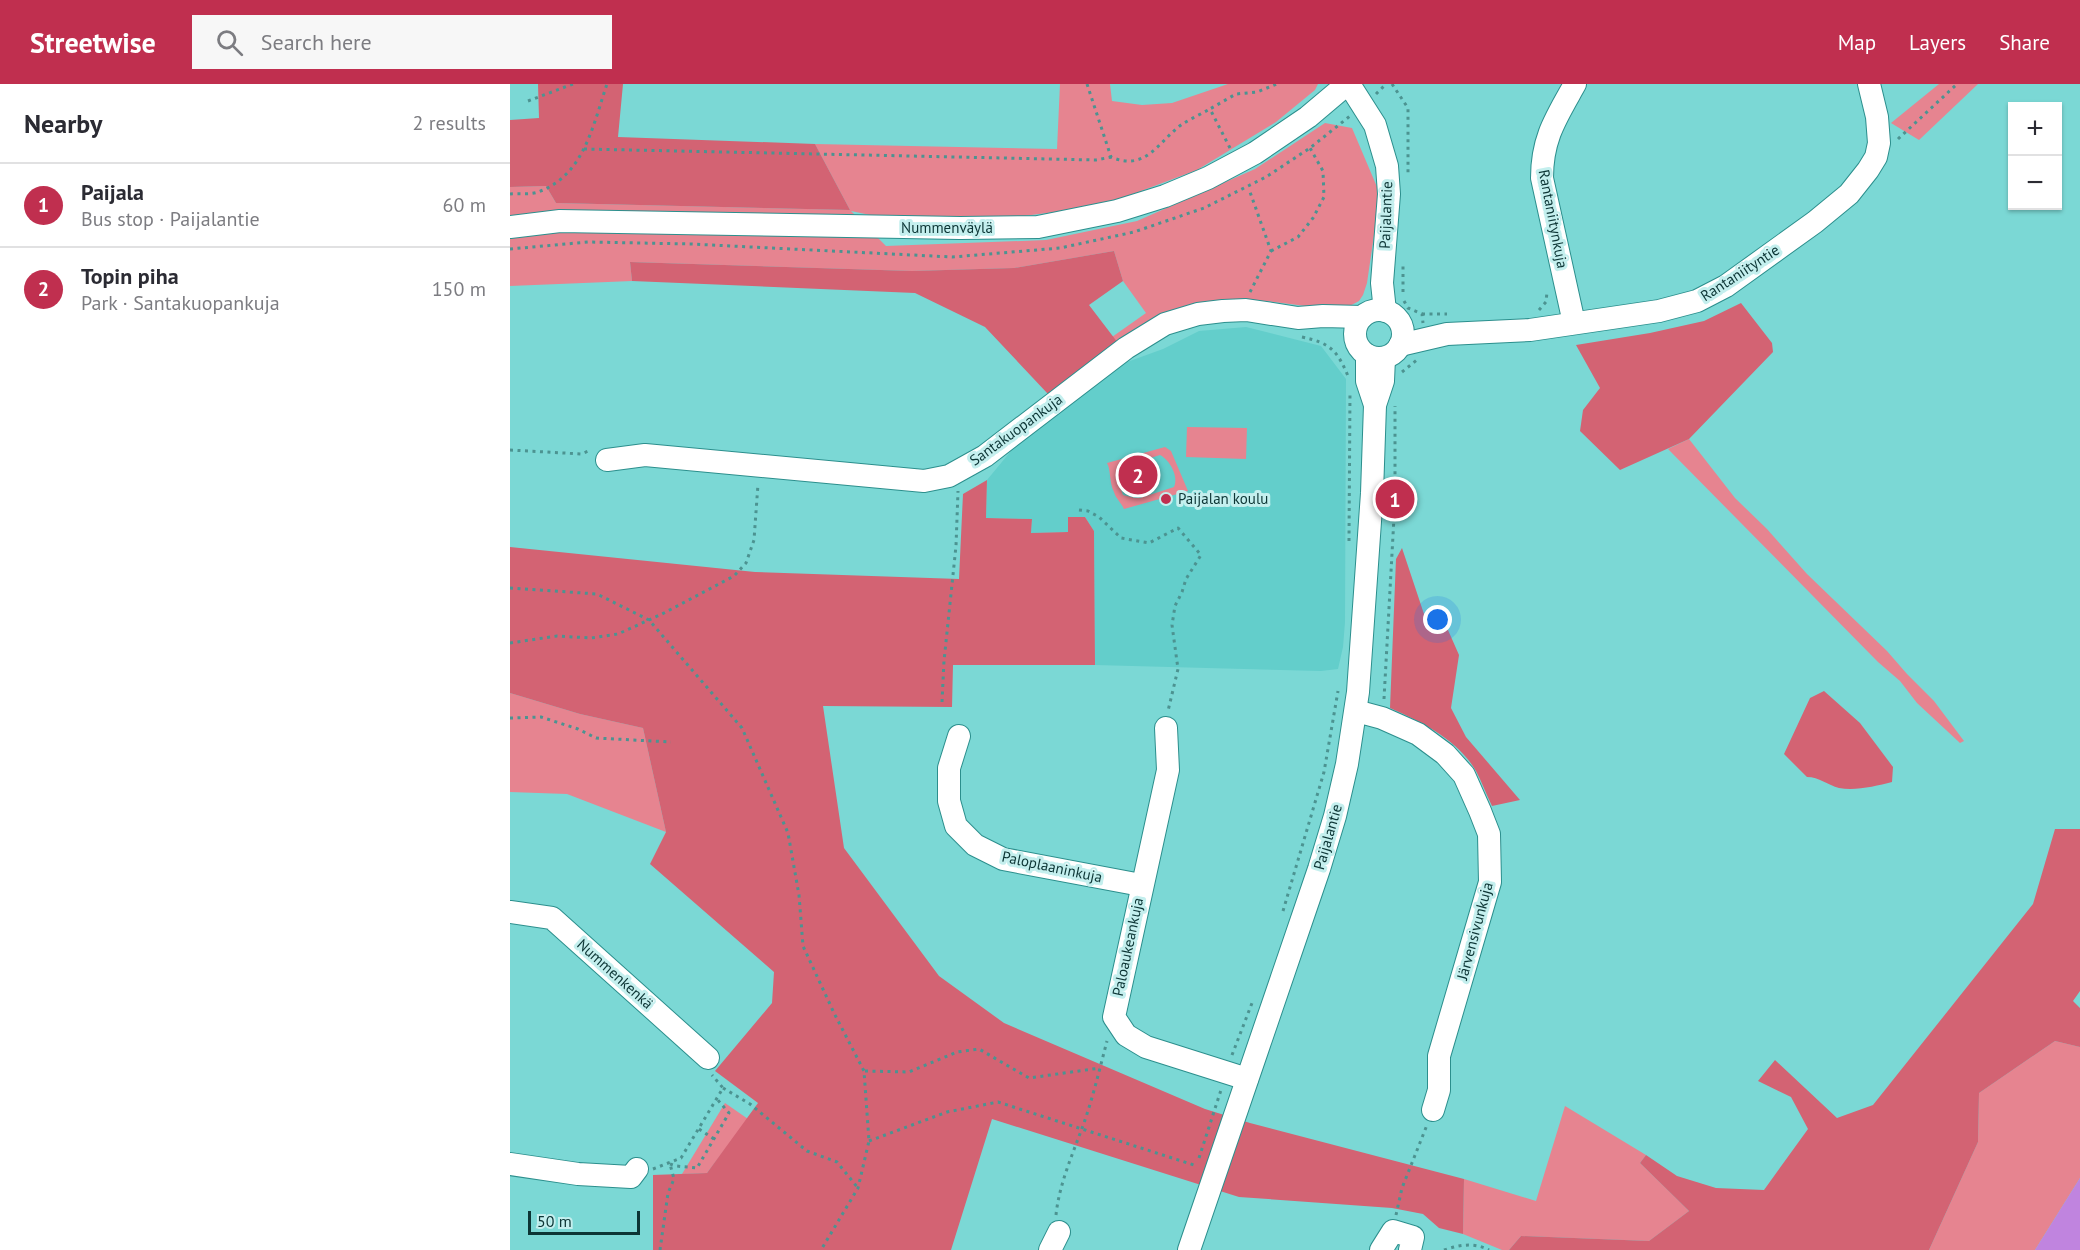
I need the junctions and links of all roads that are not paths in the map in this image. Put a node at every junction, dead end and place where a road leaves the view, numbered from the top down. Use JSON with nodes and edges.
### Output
{"nodes":[{"id":1,"x":1348,"y":84,"type":"edge"},
{"id":2,"x":1575,"y":84,"type":"edge"},
{"id":3,"x":1869,"y":84,"type":"edge"},
{"id":4,"x":510,"y":227,"type":"edge"},
{"id":5,"x":1574,"y":323,"type":"junction"},
{"id":6,"x":1378,"y":333,"type":"junction"},
{"id":7,"x":607,"y":460,"type":"road end"},
{"id":8,"x":1356,"y":711,"type":"junction"},
{"id":9,"x":1166,"y":728,"type":"road end"},
{"id":10,"x":959,"y":736,"type":"dead end"},
{"id":11,"x":1142,"y":885,"type":"junction"},
{"id":12,"x":510,"y":912,"type":"edge"},
{"id":13,"x":708,"y":1058,"type":"road end"},
{"id":14,"x":1236,"y":1077,"type":"junction"},
{"id":15,"x":1432,"y":1110,"type":"road end"},
{"id":16,"x":510,"y":1164,"type":"edge"},
{"id":17,"x":637,"y":1169,"type":"road end"},
{"id":18,"x":1387,"y":1241,"type":"edge"},
{"id":19,"x":1189,"y":1250,"type":"edge"},
{"id":20,"x":1410,"y":1250,"type":"edge"}],
"edges":[{"from":1,"to":4,"type":"street","name":"Nummenväylä"},
{"from":1,"to":6,"type":"street","name":"Paijalantie"},
{"from":2,"to":5,"type":"street","name":"Rantaniitynkuja"},
{"from":3,"to":5,"type":"street","name":"Rantaniityntie"},
{"from":5,"to":6,"type":"street","name":"Rantaniityntie"},
{"from":6,"to":7,"type":"street","name":"Santakuopankuja"},
{"from":6,"to":8,"type":"street","name":"Paijalantie"},
{"from":8,"to":14,"type":"street","name":"Paijalantie"},
{"from":8,"to":15,"type":"street","name":"Järvensivunkuja"},
{"from":9,"to":11,"type":"street","name":"Paloaukeankuja"},
{"from":10,"to":11,"type":"street","name":"Paloplaaninkuja"},
{"from":11,"to":14,"type":"street","name":"Paloaukeankuja"},
{"from":12,"to":13,"type":"street","name":"Nummenkenkä"},
{"from":14,"to":19,"type":"street","name":"Paijalantie"},
{"from":16,"to":17,"type":"street"},
{"from":18,"to":20,"type":"street"}]}
